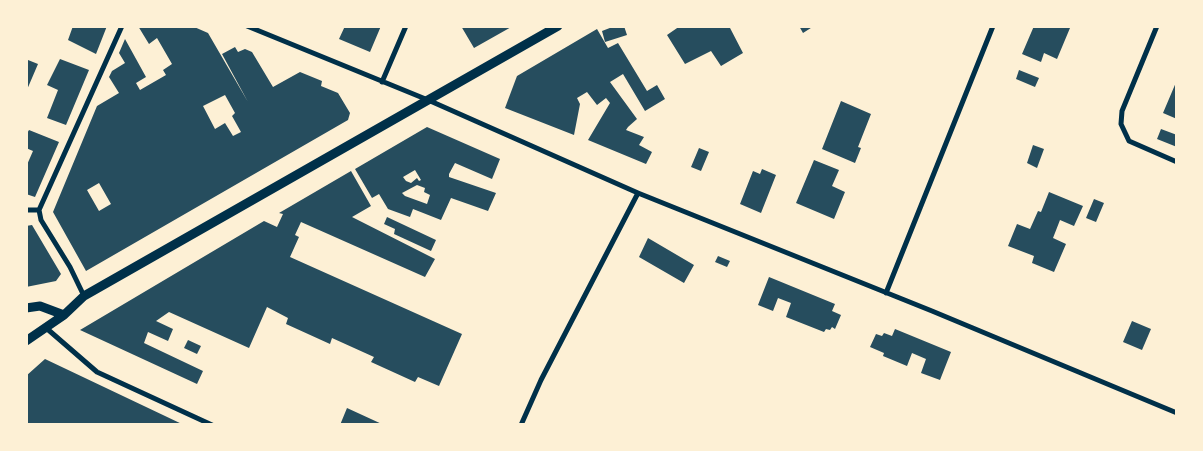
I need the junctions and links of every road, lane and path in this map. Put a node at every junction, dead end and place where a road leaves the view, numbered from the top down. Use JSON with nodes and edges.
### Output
{"nodes":[{"id":1,"x":122,"y":26,"type":"edge"},
{"id":2,"x":247,"y":26,"type":"edge"},
{"id":3,"x":406,"y":26,"type":"edge"},
{"id":4,"x":558,"y":26,"type":"edge"},
{"id":5,"x":993,"y":26,"type":"edge"},
{"id":6,"x":1157,"y":26,"type":"edge"},
{"id":7,"x":382,"y":82,"type":"junction"},
{"id":8,"x":428,"y":100,"type":"junction"},
{"id":9,"x":1177,"y":162,"type":"edge"},
{"id":10,"x":638,"y":193,"type":"junction"},
{"id":11,"x":26,"y":210,"type":"edge"},
{"id":12,"x":39,"y":210,"type":"junction"},
{"id":13,"x":886,"y":294,"type":"junction"},
{"id":14,"x":84,"y":296,"type":"junction"},
{"id":15,"x":26,"y":308,"type":"edge"},
{"id":16,"x":64,"y":314,"type":"junction"},
{"id":17,"x":44,"y":327,"type":"junction"},
{"id":18,"x":26,"y":341,"type":"edge"},
{"id":19,"x":1177,"y":413,"type":"edge"},
{"id":20,"x":212,"y":425,"type":"edge"},
{"id":21,"x":521,"y":425,"type":"edge"}],
"edges":[{"from":1,"to":12,"type":"street"},
{"from":2,"to":7,"type":"street"},
{"from":3,"to":7,"type":"street"},
{"from":4,"to":8,"type":"street"},
{"from":5,"to":13,"type":"street"},
{"from":6,"to":9,"type":"street"},
{"from":7,"to":8,"type":"street"},
{"from":8,"to":10,"type":"street"},
{"from":8,"to":14,"type":"street"},
{"from":10,"to":13,"type":"street"},
{"from":10,"to":21,"type":"street"},
{"from":11,"to":12,"type":"street"},
{"from":12,"to":14,"type":"street"},
{"from":13,"to":19,"type":"street"},
{"from":14,"to":16,"type":"street"},
{"from":15,"to":16,"type":"street"},
{"from":16,"to":17,"type":"street"},
{"from":17,"to":18,"type":"street"},
{"from":17,"to":20,"type":"street"}]}
